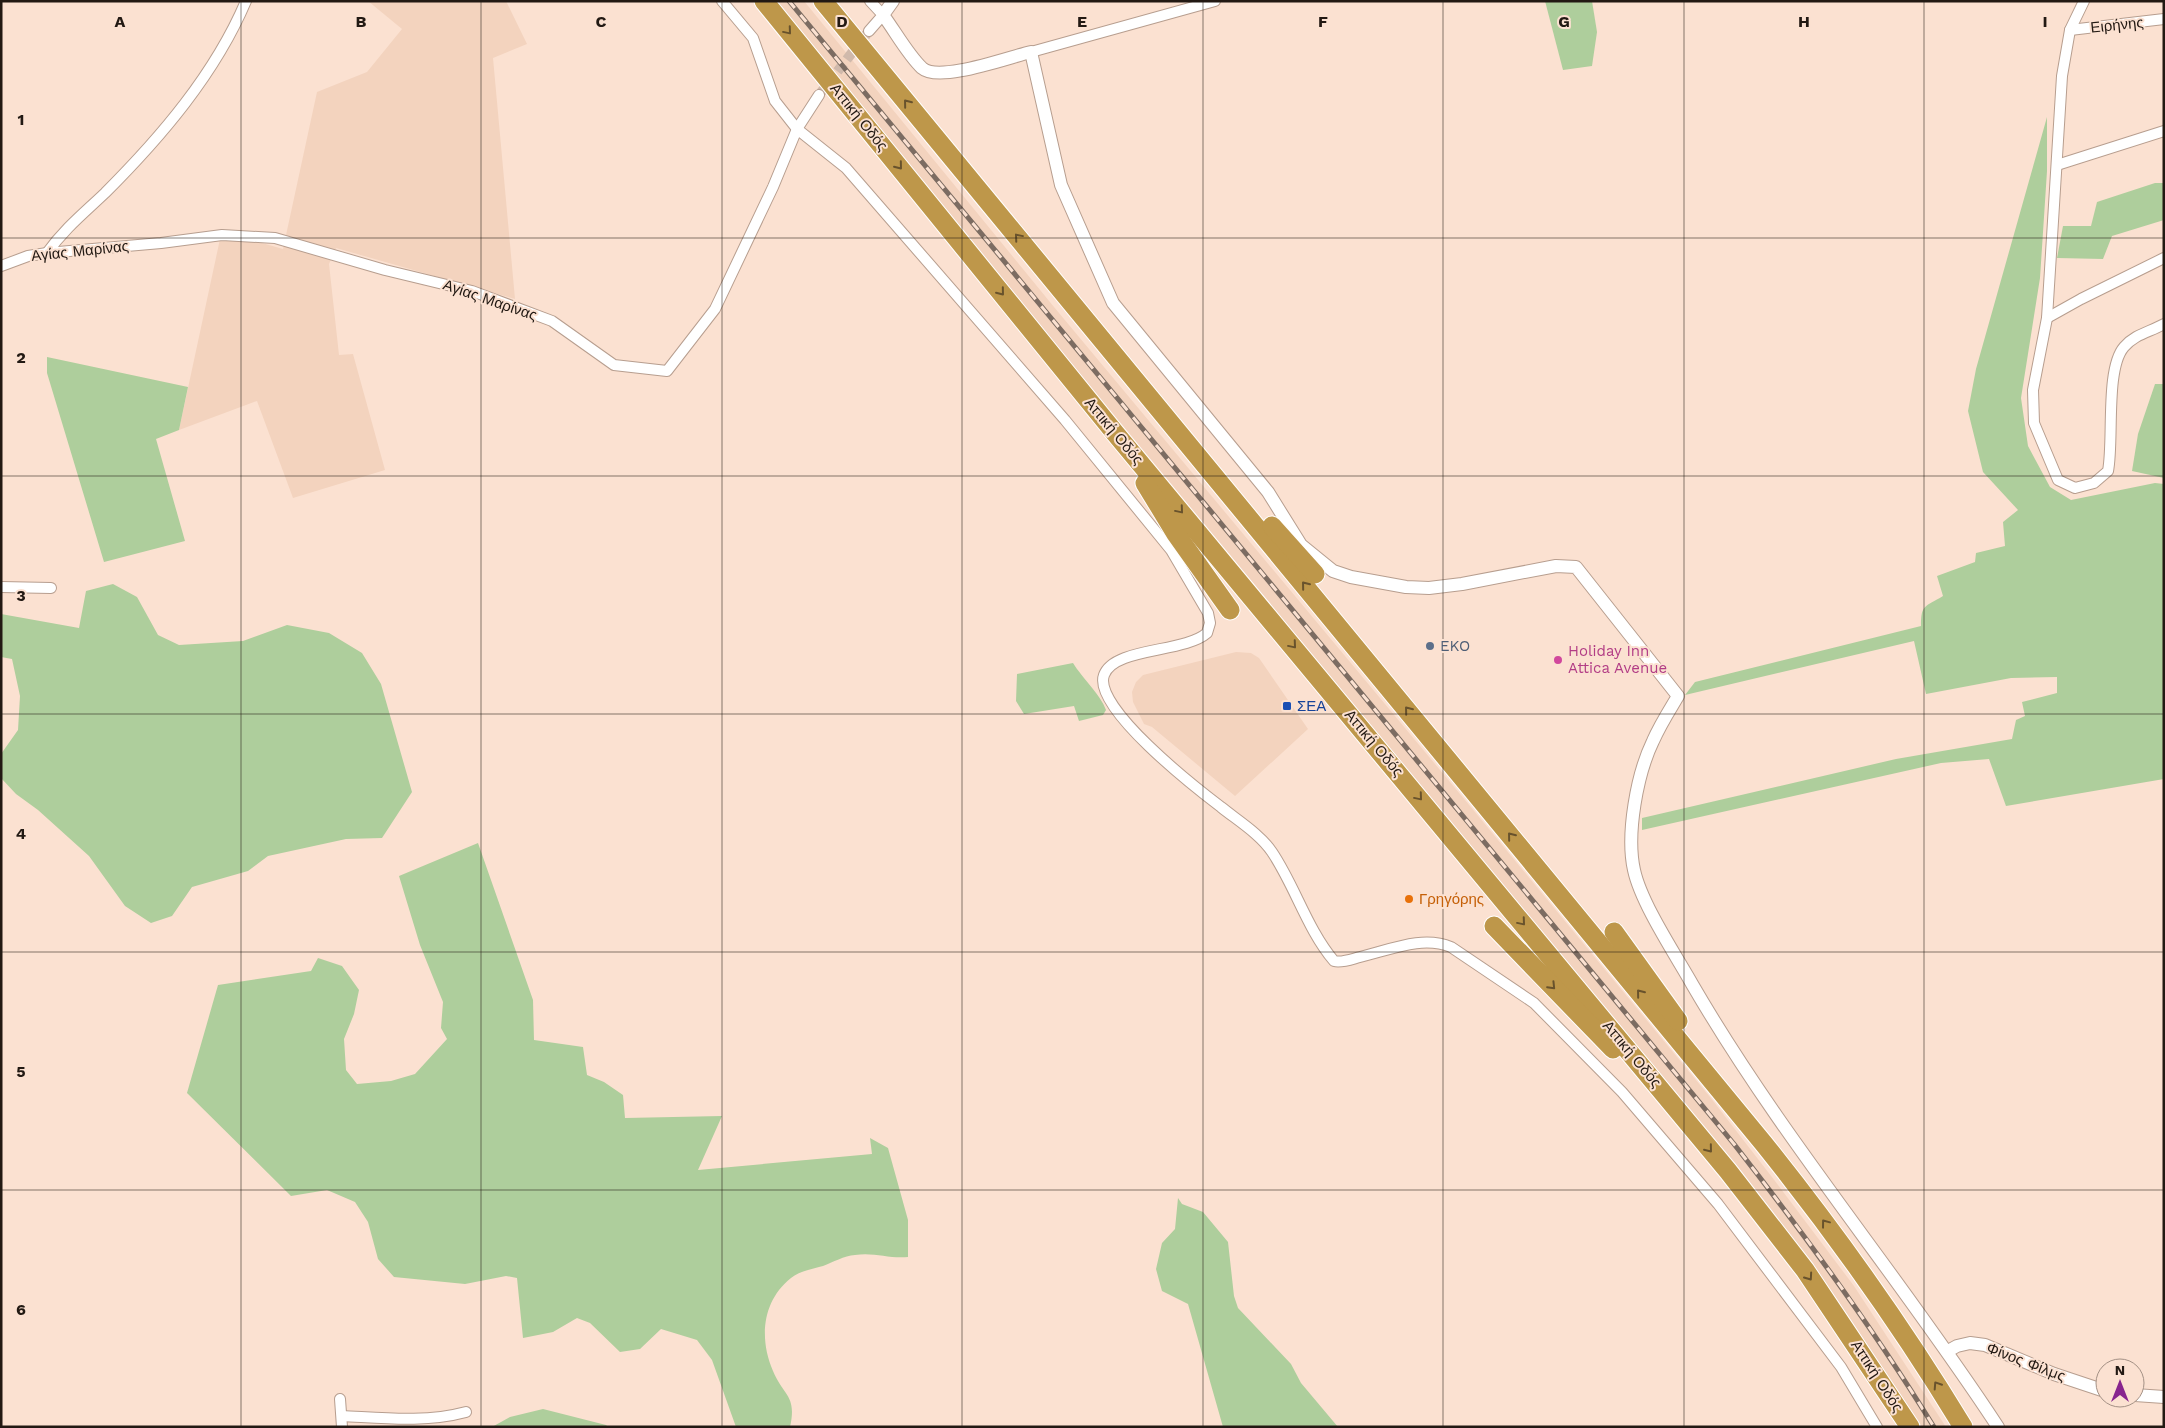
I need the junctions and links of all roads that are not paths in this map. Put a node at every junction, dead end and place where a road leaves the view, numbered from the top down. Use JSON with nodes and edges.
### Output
{"nodes":[{"id":1,"x":246,"y":1,"type":"edge"},
{"id":2,"x":722,"y":1,"type":"edge"},
{"id":3,"x":764,"y":1,"type":"edge"},
{"id":4,"x":824,"y":1,"type":"edge"},
{"id":5,"x":870,"y":1,"type":"edge"},
{"id":6,"x":893,"y":1,"type":"edge"},
{"id":7,"x":1215,"y":1,"type":"edge"},
{"id":8,"x":2084,"y":1,"type":"edge"},
{"id":9,"x":883,"y":16,"type":"junction"},
{"id":10,"x":2164,"y":19,"type":"edge"},
{"id":11,"x":2070,"y":30,"type":"junction"},
{"id":12,"x":869,"y":31,"type":"tunnel mouth"},
{"id":13,"x":1030,"y":52,"type":"junction"},
{"id":14,"x":820,"y":95,"type":"tunnel mouth"},
{"id":15,"x":797,"y":129,"type":"junction"},
{"id":16,"x":2164,"y":131,"type":"edge"},
{"id":17,"x":2057,"y":165,"type":"junction"},
{"id":18,"x":47,"y":252,"type":"junction"},
{"id":19,"x":2164,"y":258,"type":"edge"},
{"id":20,"x":1,"y":266,"type":"edge"},
{"id":21,"x":1083,"y":314,"type":"junction"},
{"id":22,"x":2047,"y":318,"type":"junction"},
{"id":23,"x":2164,"y":324,"type":"edge"},
{"id":24,"x":1115,"y":433,"type":"junction"},
{"id":25,"x":1315,"y":574,"type":"dead end"},
{"id":26,"x":1,"y":586,"type":"edge"},
{"id":27,"x":51,"y":588,"type":"dead end"},
{"id":28,"x":1230,"y":610,"type":"dead end"},
{"id":29,"x":1494,"y":926,"type":"dead end"},
{"id":30,"x":1614,"y":932,"type":"dead end"},
{"id":31,"x":1715,"y":1084,"type":"junction"},
{"id":32,"x":1679,"y":1111,"type":"junction"},
{"id":33,"x":1948,"y":1351,"type":"junction"},
{"id":34,"x":2095,"y":1388,"type":"edge"},
{"id":35,"x":2145,"y":1396,"type":"edge"},
{"id":36,"x":2164,"y":1397,"type":"edge"},
{"id":37,"x":340,"y":1399,"type":"dead end"},
{"id":38,"x":466,"y":1412,"type":"dead end"},
{"id":39,"x":342,"y":1422,"type":"edge"},
{"id":40,"x":1877,"y":1427,"type":"edge"},
{"id":41,"x":1910,"y":1427,"type":"edge"},
{"id":42,"x":1963,"y":1427,"type":"edge"},
{"id":43,"x":1998,"y":1427,"type":"edge"}],
"edges":[{"from":1,"to":18,"type":"street"},
{"from":2,"to":15,"type":"street"},
{"from":3,"to":24,"type":"highway","name":"Αττική Οδός","one_way":true},
{"from":21,"to":4,"type":"highway","one_way":true},
{"from":5,"to":9,"type":"street"},
{"from":6,"to":9,"type":"street"},
{"from":7,"to":13,"type":"street"},
{"from":8,"to":11,"type":"street"},
{"from":9,"to":12,"type":"street"},
{"from":9,"to":13,"type":"street"},
{"from":10,"to":11,"type":"street","name":"Ειρήνης"},
{"from":11,"to":17,"type":"street"},
{"from":13,"to":33,"type":"street"},
{"from":14,"to":15,"type":"street"},
{"from":15,"to":18,"type":"street","name":"Αγίας Μαρίνας"},
{"from":15,"to":40,"type":"street"},
{"from":16,"to":17,"type":"street"},
{"from":17,"to":22,"type":"street"},
{"from":18,"to":20,"type":"street","name":"Αγίας Μαρίνας"},
{"from":19,"to":22,"type":"street"},
{"from":21,"to":25,"type":"highway"},
{"from":31,"to":21,"type":"highway","one_way":true},
{"from":22,"to":23,"type":"street"},
{"from":24,"to":28,"type":"highway"},
{"from":24,"to":32,"type":"highway","name":"Αττική Οδός","one_way":true},
{"from":26,"to":27,"type":"street"},
{"from":29,"to":32,"type":"highway","one_way":true},
{"from":30,"to":31,"type":"highway"},
{"from":42,"to":31,"type":"highway","one_way":true},
{"from":32,"to":41,"type":"highway","name":"Αττική Οδός","one_way":true},
{"from":33,"to":34,"type":"street","name":"Φίνος Φίλμς"},
{"from":33,"to":43,"type":"street"},
{"from":35,"to":36,"type":"street"},
{"from":37,"to":39,"type":"street"},
{"from":38,"to":39,"type":"street"}]}
